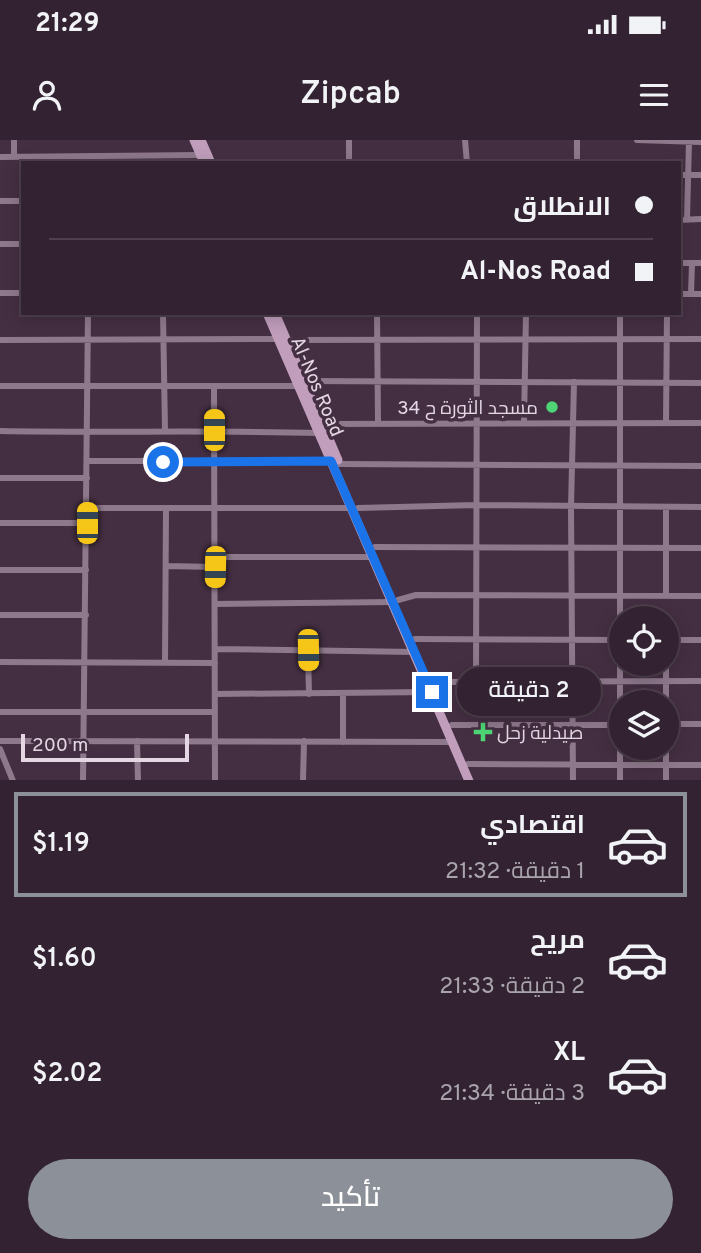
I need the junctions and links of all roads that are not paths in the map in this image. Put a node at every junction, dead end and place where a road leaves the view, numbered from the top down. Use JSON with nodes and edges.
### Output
{"nodes":[{"id":1,"x":14,"y":140,"type":"edge"},
{"id":2,"x":194,"y":140,"type":"edge"},
{"id":3,"x":201,"y":140,"type":"edge"},
{"id":4,"x":349,"y":140,"type":"edge"},
{"id":5,"x":466,"y":140,"type":"edge"},
{"id":6,"x":577,"y":140,"type":"edge"},
{"id":7,"x":637,"y":140,"type":"edge"},
{"id":8,"x":689,"y":141,"type":"edge"},
{"id":9,"x":701,"y":142,"type":"edge"},
{"id":10,"x":0,"y":157,"type":"edge"},
{"id":11,"x":14,"y":157,"type":"junction"},
{"id":12,"x":202,"y":159,"type":"edge"},
{"id":13,"x":106,"y":160,"type":"edge"},
{"id":14,"x":210,"y":161,"type":"edge"},
{"id":15,"x":349,"y":161,"type":"edge"},
{"id":16,"x":467,"y":161,"type":"edge"},
{"id":17,"x":577,"y":161,"type":"edge"},
{"id":18,"x":689,"y":174,"type":"junction"},
{"id":19,"x":681,"y":175,"type":"edge"},
{"id":20,"x":701,"y":175,"type":"edge"},
{"id":21,"x":0,"y":201,"type":"edge"},
{"id":22,"x":21,"y":201,"type":"edge"},
{"id":23,"x":687,"y":219,"type":"junction"},
{"id":24,"x":701,"y":219,"type":"edge"},
{"id":25,"x":681,"y":220,"type":"edge"},
{"id":26,"x":0,"y":244,"type":"edge"},
{"id":27,"x":21,"y":244,"type":"edge"},
{"id":28,"x":681,"y":263,"type":"edge"},
{"id":29,"x":692,"y":263,"type":"junction"},
{"id":30,"x":701,"y":263,"type":"edge"},
{"id":31,"x":0,"y":293,"type":"edge"},
{"id":32,"x":21,"y":293,"type":"edge"},
{"id":33,"x":681,"y":294,"type":"edge"},
{"id":34,"x":691,"y":294,"type":"junction"},
{"id":35,"x":701,"y":294,"type":"edge"},
{"id":36,"x":88,"y":315,"type":"edge"},
{"id":37,"x":163,"y":315,"type":"edge"},
{"id":38,"x":268,"y":315,"type":"edge"},
{"id":39,"x":276,"y":315,"type":"edge"},
{"id":40,"x":377,"y":315,"type":"edge"},
{"id":41,"x":477,"y":315,"type":"edge"},
{"id":42,"x":526,"y":315,"type":"edge"},
{"id":43,"x":620,"y":315,"type":"edge"},
{"id":44,"x":667,"y":315,"type":"edge"},
{"id":45,"x":88,"y":339,"type":"junction"},
{"id":46,"x":377,"y":339,"type":"junction"},
{"id":47,"x":620,"y":339,"type":"junction"},
{"id":48,"x":666,"y":339,"type":"junction"},
{"id":49,"x":0,"y":340,"type":"edge"},
{"id":50,"x":282,"y":340,"type":"junction"},
{"id":51,"x":477,"y":340,"type":"junction"},
{"id":52,"x":526,"y":340,"type":"junction"},
{"id":53,"x":701,"y":340,"type":"edge"},
{"id":54,"x":164,"y":341,"type":"junction"},
{"id":55,"x":378,"y":380,"type":"junction"},
{"id":56,"x":476,"y":381,"type":"junction"},
{"id":57,"x":524,"y":382,"type":"junction"},
{"id":58,"x":574,"y":382,"type":"junction"},
{"id":59,"x":619,"y":382,"type":"junction"},
{"id":60,"x":301,"y":383,"type":"junction"},
{"id":61,"x":667,"y":383,"type":"junction"},
{"id":62,"x":701,"y":383,"type":"edge"},
{"id":63,"x":0,"y":386,"type":"edge"},
{"id":64,"x":88,"y":387,"type":"junction"},
{"id":65,"x":165,"y":387,"type":"junction"},
{"id":66,"x":214,"y":387,"type":"junction"},
{"id":67,"x":378,"y":422,"type":"junction"},
{"id":68,"x":524,"y":422,"type":"junction"},
{"id":69,"x":573,"y":422,"type":"junction"},
{"id":70,"x":620,"y":422,"type":"junction"},
{"id":71,"x":666,"y":422,"type":"junction"},
{"id":72,"x":476,"y":423,"type":"junction"},
{"id":73,"x":701,"y":423,"type":"edge"},
{"id":74,"x":320,"y":428,"type":"junction"},
{"id":75,"x":214,"y":430,"type":"junction"},
{"id":76,"x":0,"y":431,"type":"edge"},
{"id":77,"x":165,"y":431,"type":"junction"},
{"id":78,"x":87,"y":432,"type":"junction"},
{"id":79,"x":88,"y":461,"type":"junction"},
{"id":80,"x":213,"y":462,"type":"junction"},
{"id":81,"x":335,"y":463,"type":"junction"},
{"id":82,"x":476,"y":464,"type":"junction"},
{"id":83,"x":573,"y":464,"type":"junction"},
{"id":84,"x":619,"y":465,"type":"junction"},
{"id":85,"x":701,"y":466,"type":"edge"},
{"id":86,"x":0,"y":478,"type":"edge"},
{"id":87,"x":87,"y":478,"type":"junction"},
{"id":88,"x":476,"y":505,"type":"junction"},
{"id":89,"x":571,"y":507,"type":"junction"},
{"id":90,"x":619,"y":507,"type":"junction"},
{"id":91,"x":666,"y":507,"type":"junction"},
{"id":92,"x":701,"y":507,"type":"edge"},
{"id":93,"x":87,"y":508,"type":"junction"},
{"id":94,"x":355,"y":508,"type":"junction"},
{"id":95,"x":166,"y":509,"type":"junction"},
{"id":96,"x":214,"y":509,"type":"junction"},
{"id":97,"x":0,"y":523,"type":"edge"},
{"id":98,"x":87,"y":523,"type":"junction"},
{"id":99,"x":477,"y":547,"type":"junction"},
{"id":100,"x":573,"y":548,"type":"junction"},
{"id":101,"x":620,"y":548,"type":"junction"},
{"id":102,"x":665,"y":548,"type":"junction"},
{"id":103,"x":701,"y":548,"type":"edge"},
{"id":104,"x":374,"y":552,"type":"junction"},
{"id":105,"x":215,"y":557,"type":"junction"},
{"id":106,"x":166,"y":566,"type":"junction"},
{"id":107,"x":215,"y":567,"type":"junction"},
{"id":108,"x":0,"y":570,"type":"edge"},
{"id":109,"x":86,"y":570,"type":"junction"},
{"id":110,"x":477,"y":595,"type":"junction"},
{"id":111,"x":620,"y":596,"type":"junction"},
{"id":112,"x":666,"y":596,"type":"junction"},
{"id":113,"x":701,"y":596,"type":"edge"},
{"id":114,"x":573,"y":597,"type":"junction"},
{"id":115,"x":395,"y":601,"type":"junction"},
{"id":116,"x":215,"y":604,"type":"junction"},
{"id":117,"x":620,"y":606,"type":"edge"},
{"id":118,"x":0,"y":615,"type":"edge"},
{"id":119,"x":86,"y":615,"type":"junction"},
{"id":120,"x":415,"y":639,"type":"junction"},
{"id":121,"x":476,"y":640,"type":"junction"},
{"id":122,"x":574,"y":640,"type":"junction"},
{"id":123,"x":609,"y":640,"type":"edge"},
{"id":124,"x":701,"y":640,"type":"edge"},
{"id":125,"x":679,"y":641,"type":"edge"},
{"id":126,"x":215,"y":649,"type":"junction"},
{"id":127,"x":308,"y":650,"type":"junction"},
{"id":128,"x":415,"y":652,"type":"junction"},
{"id":129,"x":0,"y":662,"type":"edge"},
{"id":130,"x":85,"y":663,"type":"junction"},
{"id":131,"x":165,"y":663,"type":"junction"},
{"id":132,"x":215,"y":663,"type":"junction"},
{"id":133,"x":620,"y":676,"type":"edge"},
{"id":134,"x":665,"y":676,"type":"edge"},
{"id":135,"x":476,"y":681,"type":"junction"},
{"id":136,"x":665,"y":681,"type":"junction"},
{"id":137,"x":701,"y":681,"type":"edge"},
{"id":138,"x":573,"y":682,"type":"junction"},
{"id":139,"x":620,"y":682,"type":"junction"},
{"id":140,"x":433,"y":687,"type":"junction"},
{"id":141,"x":620,"y":690,"type":"edge"},
{"id":142,"x":665,"y":690,"type":"edge"},
{"id":143,"x":215,"y":694,"type":"junction"},
{"id":144,"x":309,"y":694,"type":"junction"},
{"id":145,"x":343,"y":694,"type":"junction"},
{"id":146,"x":0,"y":712,"type":"edge"},
{"id":147,"x":85,"y":712,"type":"junction"},
{"id":148,"x":215,"y":712,"type":"junction"},
{"id":149,"x":574,"y":724,"type":"junction"},
{"id":150,"x":679,"y":724,"type":"edge"},
{"id":151,"x":701,"y":724,"type":"edge"},
{"id":152,"x":452,"y":725,"type":"junction"},
{"id":153,"x":609,"y":725,"type":"edge"},
{"id":154,"x":85,"y":740,"type":"junction"},
{"id":155,"x":0,"y":741,"type":"edge"},
{"id":156,"x":137,"y":741,"type":"junction"},
{"id":157,"x":215,"y":741,"type":"junction"},
{"id":158,"x":304,"y":741,"type":"junction"},
{"id":159,"x":343,"y":742,"type":"junction"},
{"id":160,"x":452,"y":742,"type":"junction"},
{"id":161,"x":0,"y":749,"type":"edge"},
{"id":162,"x":620,"y":760,"type":"edge"},
{"id":163,"x":666,"y":760,"type":"edge"},
{"id":164,"x":468,"y":764,"type":"junction"},
{"id":165,"x":573,"y":765,"type":"junction"},
{"id":166,"x":620,"y":765,"type":"junction"},
{"id":167,"x":701,"y":765,"type":"edge"},
{"id":168,"x":666,"y":766,"type":"junction"},
{"id":169,"x":9,"y":770,"type":"junction"},
{"id":170,"x":0,"y":774,"type":"edge"},
{"id":171,"x":13,"y":780,"type":"edge"},
{"id":172,"x":83,"y":780,"type":"edge"},
{"id":173,"x":138,"y":780,"type":"edge"},
{"id":174,"x":215,"y":780,"type":"edge"},
{"id":175,"x":303,"y":780,"type":"edge"},
{"id":176,"x":472,"y":780,"type":"edge"},
{"id":177,"x":573,"y":780,"type":"edge"},
{"id":178,"x":620,"y":780,"type":"edge"},
{"id":179,"x":666,"y":780,"type":"edge"}],
"edges":[{"from":1,"to":11,"type":"street"},
{"from":2,"to":12,"type":"main road"},
{"from":3,"to":14,"type":"main road"},
{"from":4,"to":15,"type":"street"},
{"from":5,"to":16,"type":"street"},
{"from":6,"to":17,"type":"street"},
{"from":7,"to":8,"type":"street"},
{"from":8,"to":9,"type":"street"},
{"from":8,"to":18,"type":"street"},
{"from":10,"to":11,"type":"street"},
{"from":11,"to":13,"type":"street"},
{"from":12,"to":13,"type":"street"},
{"from":18,"to":19,"type":"street"},
{"from":18,"to":20,"type":"street"},
{"from":18,"to":23,"type":"street"},
{"from":21,"to":22,"type":"street"},
{"from":23,"to":24,"type":"street"},
{"from":23,"to":25,"type":"street"},
{"from":26,"to":27,"type":"street"},
{"from":28,"to":29,"type":"street"},
{"from":29,"to":30,"type":"street"},
{"from":29,"to":34,"type":"street"},
{"from":31,"to":32,"type":"street"},
{"from":33,"to":34,"type":"street"},
{"from":34,"to":35,"type":"street"},
{"from":36,"to":45,"type":"street"},
{"from":37,"to":54,"type":"street"},
{"from":38,"to":50,"type":"main road","name":"Al-Nos Road"},
{"from":39,"to":50,"type":"main road","name":"Al-Nos Road"},
{"from":40,"to":46,"type":"street"},
{"from":41,"to":51,"type":"street"},
{"from":42,"to":52,"type":"street"},
{"from":43,"to":47,"type":"street"},
{"from":44,"to":48,"type":"street"},
{"from":45,"to":49,"type":"street"},
{"from":45,"to":54,"type":"street"},
{"from":45,"to":64,"type":"street"},
{"from":46,"to":50,"type":"street"},
{"from":46,"to":51,"type":"street"},
{"from":46,"to":55,"type":"street"},
{"from":47,"to":48,"type":"street"},
{"from":47,"to":52,"type":"street"},
{"from":47,"to":59,"type":"street"},
{"from":48,"to":53,"type":"street"},
{"from":48,"to":61,"type":"street"},
{"from":50,"to":54,"type":"street"},
{"from":50,"to":60,"type":"main road","name":"Al-Nos Road"},
{"from":51,"to":52,"type":"street"},
{"from":51,"to":56,"type":"street"},
{"from":52,"to":57,"type":"street"},
{"from":54,"to":65,"type":"street"},
{"from":55,"to":56,"type":"street"},
{"from":55,"to":60,"type":"street"},
{"from":55,"to":67,"type":"street"},
{"from":56,"to":57,"type":"street"},
{"from":56,"to":72,"type":"street"},
{"from":57,"to":58,"type":"street"},
{"from":57,"to":68,"type":"street"},
{"from":58,"to":59,"type":"street"},
{"from":58,"to":69,"type":"street"},
{"from":59,"to":61,"type":"street"},
{"from":59,"to":70,"type":"street"},
{"from":60,"to":66,"type":"street"},
{"from":60,"to":74,"type":"main road","name":"Al-Nos Road"},
{"from":61,"to":62,"type":"street"},
{"from":61,"to":71,"type":"street"},
{"from":63,"to":64,"type":"street"},
{"from":64,"to":65,"type":"street"},
{"from":64,"to":78,"type":"street"},
{"from":65,"to":66,"type":"street"},
{"from":65,"to":77,"type":"street"},
{"from":66,"to":75,"type":"street"},
{"from":67,"to":72,"type":"street"},
{"from":67,"to":74,"type":"street"},
{"from":68,"to":69,"type":"street"},
{"from":68,"to":72,"type":"street"},
{"from":69,"to":70,"type":"street"},
{"from":69,"to":83,"type":"street"},
{"from":70,"to":71,"type":"street"},
{"from":70,"to":84,"type":"street"},
{"from":71,"to":73,"type":"street"},
{"from":72,"to":82,"type":"street"},
{"from":74,"to":75,"type":"street"},
{"from":74,"to":81,"type":"main road","name":"Al-Nos Road"},
{"from":75,"to":77,"type":"street"},
{"from":75,"to":80,"type":"street"},
{"from":76,"to":78,"type":"street"},
{"from":77,"to":78,"type":"street"},
{"from":78,"to":79,"type":"street"},
{"from":79,"to":80,"type":"street"},
{"from":79,"to":87,"type":"street"},
{"from":80,"to":81,"type":"street"},
{"from":80,"to":96,"type":"street"},
{"from":81,"to":82,"type":"street"},
{"from":81,"to":94,"type":"main road","name":"Al-Nos Road"},
{"from":82,"to":83,"type":"street"},
{"from":82,"to":88,"type":"street"},
{"from":83,"to":84,"type":"street"},
{"from":83,"to":89,"type":"street"},
{"from":84,"to":85,"type":"street"},
{"from":84,"to":90,"type":"street"},
{"from":86,"to":87,"type":"street"},
{"from":87,"to":93,"type":"street"},
{"from":88,"to":89,"type":"street"},
{"from":88,"to":94,"type":"street"},
{"from":88,"to":99,"type":"street"},
{"from":89,"to":90,"type":"street"},
{"from":89,"to":100,"type":"street"},
{"from":90,"to":91,"type":"street"},
{"from":90,"to":101,"type":"street"},
{"from":91,"to":92,"type":"street"},
{"from":91,"to":102,"type":"street"},
{"from":93,"to":95,"type":"street"},
{"from":93,"to":98,"type":"street"},
{"from":94,"to":96,"type":"street"},
{"from":94,"to":104,"type":"main road","name":"Al-Nos Road"},
{"from":95,"to":96,"type":"street"},
{"from":95,"to":106,"type":"street"},
{"from":96,"to":105,"type":"street"},
{"from":97,"to":98,"type":"street"},
{"from":98,"to":109,"type":"street"},
{"from":99,"to":100,"type":"street"},
{"from":99,"to":104,"type":"street"},
{"from":99,"to":110,"type":"street"},
{"from":100,"to":101,"type":"street"},
{"from":100,"to":114,"type":"street"},
{"from":101,"to":102,"type":"street"},
{"from":101,"to":111,"type":"street"},
{"from":102,"to":103,"type":"street"},
{"from":102,"to":112,"type":"street"},
{"from":104,"to":105,"type":"street"},
{"from":104,"to":115,"type":"main road","name":"Al-Nos Road"},
{"from":105,"to":107,"type":"street"},
{"from":106,"to":107,"type":"street"},
{"from":106,"to":131,"type":"street"},
{"from":107,"to":116,"type":"street"},
{"from":108,"to":109,"type":"street"},
{"from":109,"to":119,"type":"street"},
{"from":110,"to":114,"type":"street"},
{"from":110,"to":115,"type":"street"},
{"from":110,"to":121,"type":"street"},
{"from":111,"to":112,"type":"street"},
{"from":111,"to":114,"type":"street"},
{"from":111,"to":117,"type":"street"},
{"from":112,"to":113,"type":"street"},
{"from":114,"to":122,"type":"street"},
{"from":115,"to":116,"type":"street"},
{"from":115,"to":120,"type":"main road","name":"Al-Nos Road"},
{"from":115,"to":128,"type":"main road","name":"Al-Nos Road"},
{"from":116,"to":126,"type":"street"},
{"from":118,"to":119,"type":"street"},
{"from":119,"to":130,"type":"street"},
{"from":120,"to":121,"type":"street"},
{"from":120,"to":140,"type":"main road","name":"Al-Nos Road"},
{"from":121,"to":122,"type":"street"},
{"from":121,"to":135,"type":"street"},
{"from":122,"to":123,"type":"street"},
{"from":122,"to":138,"type":"street"},
{"from":124,"to":125,"type":"street"},
{"from":126,"to":127,"type":"street"},
{"from":126,"to":132,"type":"street"},
{"from":127,"to":128,"type":"street"},
{"from":127,"to":144,"type":"street"},
{"from":128,"to":140,"type":"main road","name":"Al-Nos Road"},
{"from":129,"to":130,"type":"street"},
{"from":130,"to":131,"type":"street"},
{"from":130,"to":147,"type":"street"},
{"from":131,"to":132,"type":"street"},
{"from":132,"to":143,"type":"street"},
{"from":133,"to":139,"type":"street"},
{"from":134,"to":136,"type":"street"},
{"from":135,"to":138,"type":"street"},
{"from":135,"to":140,"type":"street"},
{"from":136,"to":137,"type":"street"},
{"from":136,"to":139,"type":"street"},
{"from":136,"to":142,"type":"street"},
{"from":138,"to":139,"type":"street"},
{"from":138,"to":149,"type":"street"},
{"from":139,"to":141,"type":"street"},
{"from":140,"to":145,"type":"street"},
{"from":140,"to":152,"type":"main road","name":"Al-Nos Road"},
{"from":140,"to":160,"type":"main road","name":"Al-Nos Road"},
{"from":143,"to":144,"type":"street"},
{"from":143,"to":148,"type":"street"},
{"from":144,"to":145,"type":"street"},
{"from":145,"to":159,"type":"street"},
{"from":146,"to":147,"type":"street"},
{"from":147,"to":148,"type":"street"},
{"from":147,"to":154,"type":"street"},
{"from":148,"to":157,"type":"street"},
{"from":149,"to":152,"type":"street"},
{"from":149,"to":153,"type":"street"},
{"from":149,"to":165,"type":"street"},
{"from":150,"to":151,"type":"street"},
{"from":152,"to":164,"type":"main road","name":"Al-Nos Road"},
{"from":154,"to":155,"type":"street"},
{"from":154,"to":156,"type":"street"},
{"from":154,"to":172,"type":"street"},
{"from":156,"to":157,"type":"street"},
{"from":156,"to":173,"type":"street"},
{"from":157,"to":158,"type":"street"},
{"from":157,"to":174,"type":"street"},
{"from":158,"to":159,"type":"street"},
{"from":158,"to":175,"type":"street"},
{"from":159,"to":160,"type":"street"},
{"from":160,"to":176,"type":"main road","name":"Al-Nos Road"},
{"from":161,"to":169,"type":"street"},
{"from":162,"to":166,"type":"street"},
{"from":163,"to":168,"type":"street"},
{"from":164,"to":165,"type":"street"},
{"from":164,"to":176,"type":"main road","name":"Al-Nos Road"},
{"from":165,"to":166,"type":"street"},
{"from":165,"to":177,"type":"street"},
{"from":166,"to":168,"type":"street"},
{"from":166,"to":178,"type":"street"},
{"from":167,"to":168,"type":"street"},
{"from":168,"to":179,"type":"street"},
{"from":169,"to":170,"type":"street"},
{"from":169,"to":171,"type":"street"}]}
